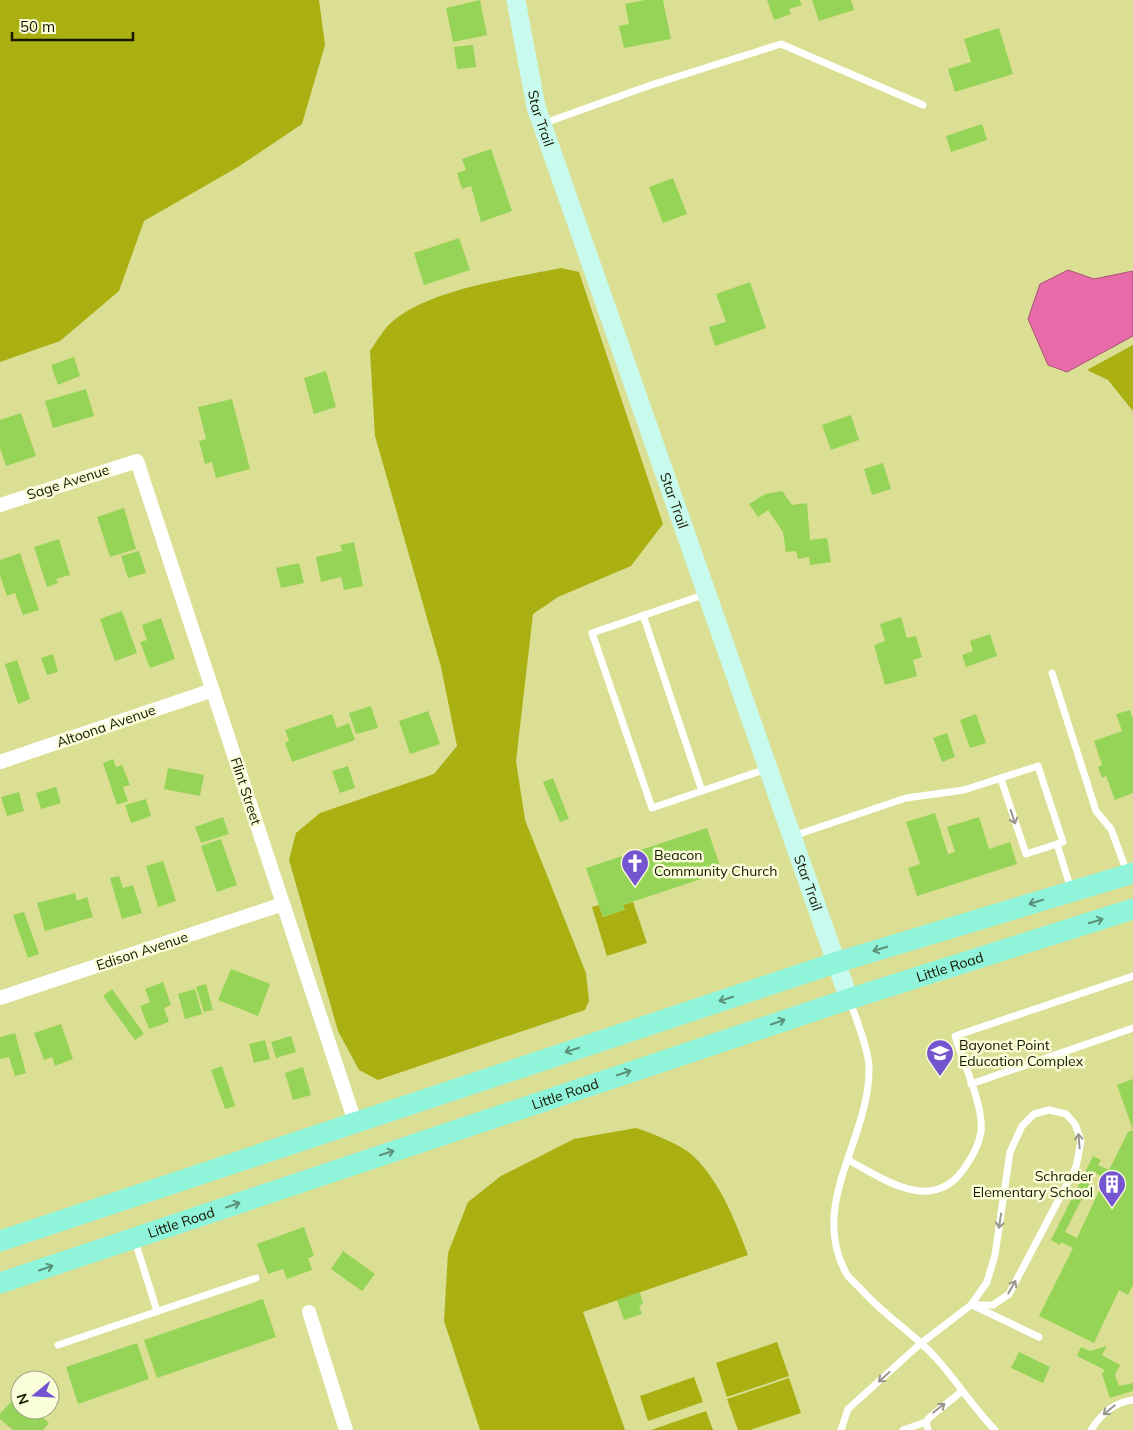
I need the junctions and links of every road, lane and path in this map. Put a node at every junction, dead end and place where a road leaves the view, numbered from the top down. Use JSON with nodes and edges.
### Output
{"nodes":[{"id":1,"x":516,"y":0,"type":"edge"},
{"id":2,"x":923,"y":105,"type":"dead end"},
{"id":3,"x":542,"y":124,"type":"junction"},
{"id":4,"x":137,"y":460,"type":"joint"},
{"id":5,"x":0,"y":505,"type":"edge"},
{"id":6,"x":707,"y":593,"type":"junction"},
{"id":7,"x":643,"y":615,"type":"junction"},
{"id":8,"x":1052,"y":674,"type":"dead end"},
{"id":9,"x":213,"y":690,"type":"junction"},
{"id":10,"x":0,"y":762,"type":"edge"},
{"id":11,"x":769,"y":768,"type":"junction"},
{"id":12,"x":1001,"y":779,"type":"junction"},
{"id":13,"x":702,"y":791,"type":"junction"},
{"id":14,"x":793,"y":836,"type":"junction"},
{"id":15,"x":1057,"y":844,"type":"junction"},
{"id":16,"x":1130,"y":874,"type":"edge"},
{"id":17,"x":1072,"y":891,"type":"junction"},
{"id":18,"x":283,"y":904,"type":"junction"},
{"id":19,"x":1133,"y":909,"type":"edge"},
{"id":20,"x":838,"y":962,"type":"junction"},
{"id":21,"x":1133,"y":976,"type":"edge"},
{"id":22,"x":0,"y":998,"type":"edge"},
{"id":23,"x":849,"y":998,"type":"junction"},
{"id":24,"x":1133,"y":1028,"type":"edge"},
{"id":25,"x":971,"y":1084,"type":"junction"},
{"id":26,"x":354,"y":1122,"type":"junction"},
{"id":27,"x":848,"y":1160,"type":"junction"},
{"id":28,"x":134,"y":1238,"type":"junction"},
{"id":29,"x":0,"y":1241,"type":"edge"},
{"id":30,"x":256,"y":1278,"type":"dead end"},
{"id":31,"x":0,"y":1283,"type":"edge"},
{"id":32,"x":971,"y":1305,"type":"junction"},
{"id":33,"x":157,"y":1311,"type":"junction"},
{"id":34,"x":309,"y":1312,"type":"dead end"},
{"id":35,"x":1039,"y":1337,"type":"dead end"},
{"id":36,"x":920,"y":1344,"type":"junction"},
{"id":37,"x":58,"y":1345,"type":"dead end"},
{"id":38,"x":961,"y":1392,"type":"junction"},
{"id":39,"x":1133,"y":1400,"type":"edge"},
{"id":40,"x":927,"y":1426,"type":"edge"},
{"id":41,"x":346,"y":1430,"type":"edge"},
{"id":42,"x":841,"y":1430,"type":"edge"},
{"id":43,"x":903,"y":1430,"type":"edge"},
{"id":44,"x":995,"y":1430,"type":"edge"},
{"id":45,"x":1091,"y":1430,"type":"edge"}],
"edges":[{"from":1,"to":3,"type":"street","name":"Star Trail"},
{"from":2,"to":3,"type":"lane"},
{"from":3,"to":6,"type":"street","name":"Star Trail"},
{"from":4,"to":5,"type":"street","name":"Sage Avenue"},
{"from":4,"to":9,"type":"street","name":"Flint Street"},
{"from":6,"to":7,"type":"lane"},
{"from":6,"to":11,"type":"street","name":"Star Trail"},
{"from":7,"to":13,"type":"lane"},
{"from":7,"to":13,"type":"lane"},
{"from":8,"to":16,"type":"lane"},
{"from":9,"to":10,"type":"street","name":"Altoona Avenue"},
{"from":9,"to":18,"type":"street","name":"Flint Street"},
{"from":11,"to":13,"type":"lane"},
{"from":11,"to":14,"type":"street","name":"Star Trail"},
{"from":12,"to":14,"type":"lane"},
{"from":12,"to":15,"type":"lane","one_way":true},
{"from":12,"to":15,"type":"lane"},
{"from":14,"to":20,"type":"street","name":"Star Trail"},
{"from":15,"to":17,"type":"lane"},
{"from":16,"to":17,"type":"main road"},
{"from":17,"to":20,"type":"main road","one_way":true},
{"from":18,"to":22,"type":"street","name":"Edison Avenue"},
{"from":18,"to":26,"type":"street","name":"Flint Street"},
{"from":23,"to":19,"type":"main road","name":"Little Road","one_way":true},
{"from":20,"to":23,"type":"street","name":"Star Trail"},
{"from":20,"to":26,"type":"main road","one_way":true},
{"from":21,"to":25,"type":"lane"},
{"from":23,"to":27,"type":"lane"},
{"from":28,"to":23,"type":"main road","name":"Little Road","one_way":true},
{"from":24,"to":25,"type":"lane"},
{"from":25,"to":27,"type":"lane"},
{"from":26,"to":29,"type":"main road"},
{"from":27,"to":36,"type":"lane"},
{"from":31,"to":28,"type":"main road","name":"Little Road","one_way":true},
{"from":28,"to":33,"type":"lane"},
{"from":30,"to":33,"type":"lane"},
{"from":32,"to":32,"type":"lane","one_way":true},
{"from":32,"to":35,"type":"lane"},
{"from":32,"to":36,"type":"lane"},
{"from":33,"to":37,"type":"lane"},
{"from":34,"to":41,"type":"street"},
{"from":36,"to":38,"type":"lane"},
{"from":36,"to":42,"type":"lane","one_way":true},
{"from":40,"to":38,"type":"lane","one_way":true},
{"from":38,"to":44,"type":"lane"},
{"from":39,"to":45,"type":"lane","one_way":true},
{"from":40,"to":43,"type":"lane"}]}
